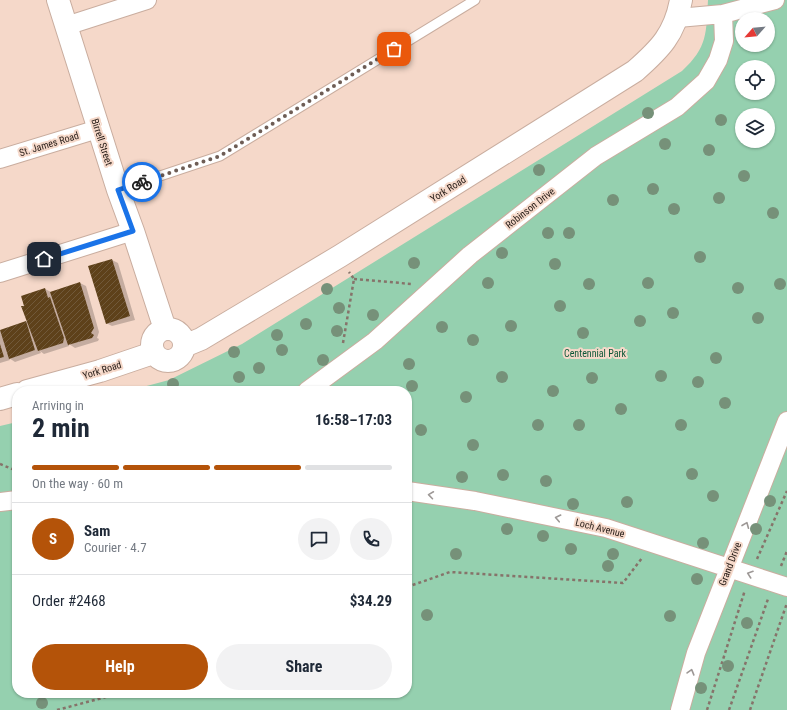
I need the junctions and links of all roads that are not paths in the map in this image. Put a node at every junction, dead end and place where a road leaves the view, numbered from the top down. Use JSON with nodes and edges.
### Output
{"nodes":[{"id":1,"x":58,"y":0,"type":"edge"},
{"id":2,"x":147,"y":0,"type":"edge"},
{"id":3,"x":475,"y":0,"type":"edge"},
{"id":4,"x":775,"y":0,"type":"edge"},
{"id":5,"x":679,"y":9,"type":"edge"},
{"id":6,"x":723,"y":14,"type":"junction"},
{"id":7,"x":66,"y":26,"type":"junction"},
{"id":8,"x":98,"y":129,"type":"junction"},
{"id":9,"x":0,"y":159,"type":"edge"},
{"id":10,"x":118,"y":190,"type":"junction"},
{"id":11,"x":133,"y":231,"type":"junction"},
{"id":12,"x":0,"y":273,"type":"edge"},
{"id":13,"x":165,"y":329,"type":"junction"},
{"id":14,"x":184,"y":346,"type":"junction"},
{"id":15,"x":153,"y":353,"type":"junction"},
{"id":16,"x":46,"y":386,"type":"edge"},
{"id":17,"x":314,"y":386,"type":"edge"},
{"id":18,"x":12,"y":395,"type":"edge"},
{"id":19,"x":0,"y":399,"type":"edge"},
{"id":20,"x":787,"y":421,"type":"edge"},
{"id":21,"x":412,"y":492,"type":"edge"},
{"id":22,"x":12,"y":501,"type":"edge"},
{"id":23,"x":0,"y":502,"type":"edge"},
{"id":24,"x":729,"y":567,"type":"junction"},
{"id":25,"x":781,"y":585,"type":"edge"},
{"id":26,"x":680,"y":710,"type":"edge"}],
"edges":[{"from":1,"to":7,"type":"main road","name":"Birrell Street"},
{"from":2,"to":7,"type":"street"},
{"from":3,"to":10,"type":"lane"},
{"from":4,"to":6,"type":"street"},
{"from":5,"to":6,"type":"street"},
{"from":5,"to":14,"type":"main road","name":"York Road"},
{"from":6,"to":17,"type":"street","name":"Robinson Drive"},
{"from":7,"to":8,"type":"main road","name":"Birrell Street"},
{"from":8,"to":9,"type":"street","name":"St. James Road"},
{"from":8,"to":10,"type":"main road","name":"Birrell Street"},
{"from":10,"to":11,"type":"main road","name":"Birrell Street"},
{"from":11,"to":12,"type":"street"},
{"from":11,"to":13,"type":"main road","name":"Birrell Street"},
{"from":13,"to":14,"type":"main road"},
{"from":13,"to":15,"type":"main road"},
{"from":14,"to":15,"type":"main road"},
{"from":15,"to":16,"type":"main road","name":"York Road"},
{"from":18,"to":19,"type":"main road"},
{"from":24,"to":20,"type":"street","name":"Grand Drive","one_way":true},
{"from":24,"to":21,"type":"street","name":"Loch Avenue","one_way":true},
{"from":22,"to":23,"type":"street"},
{"from":25,"to":24,"type":"street","name":"Loch Avenue","one_way":true},
{"from":26,"to":24,"type":"street","name":"Grand Drive","one_way":true}]}
